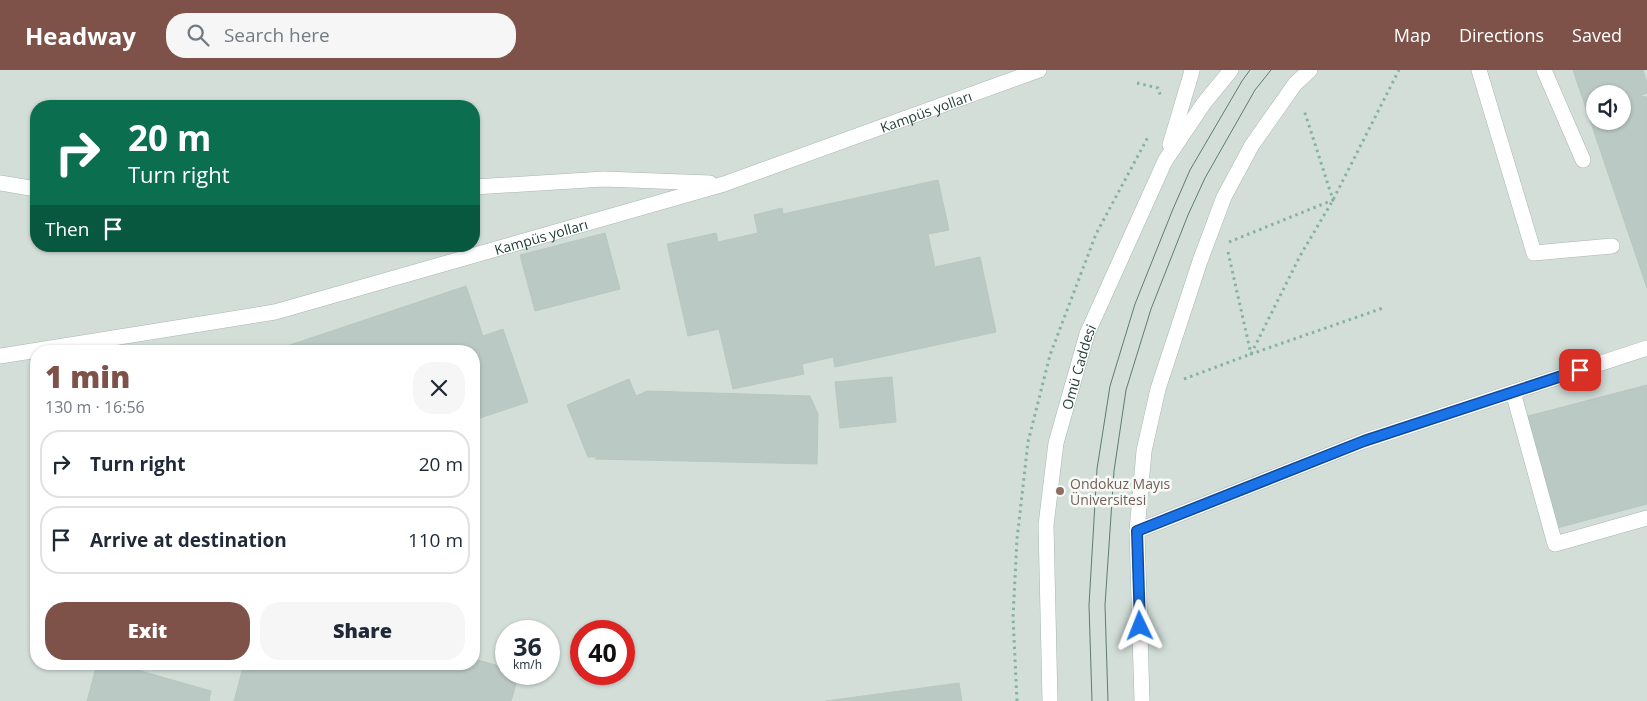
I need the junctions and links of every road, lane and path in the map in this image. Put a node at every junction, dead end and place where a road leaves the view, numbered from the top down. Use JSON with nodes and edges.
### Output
{"nodes":[{"id":1,"x":1039,"y":70,"type":"edge"},
{"id":2,"x":1191,"y":70,"type":"edge"},
{"id":3,"x":1231,"y":70,"type":"edge"},
{"id":4,"x":1310,"y":70,"type":"edge"},
{"id":5,"x":1398,"y":70,"type":"edge"},
{"id":6,"x":1479,"y":70,"type":"edge"},
{"id":7,"x":1544,"y":70,"type":"edge"},
{"id":8,"x":1137,"y":83,"type":"dead end"},
{"id":9,"x":1295,"y":84,"type":"junction"},
{"id":10,"x":1164,"y":106,"type":"dead end"},
{"id":11,"x":1165,"y":160,"type":"junction"},
{"id":12,"x":1583,"y":160,"type":"dead end"},
{"id":13,"x":0,"y":183,"type":"edge"},
{"id":14,"x":724,"y":184,"type":"junction"},
{"id":15,"x":480,"y":187,"type":"edge"},
{"id":16,"x":30,"y":188,"type":"edge"},
{"id":17,"x":1333,"y":200,"type":"junction"},
{"id":18,"x":1612,"y":246,"type":"dead end"},
{"id":19,"x":1227,"y":251,"type":"dead end"},
{"id":20,"x":1200,"y":261,"type":"junction"},
{"id":21,"x":1383,"y":308,"type":"dead end"},
{"id":22,"x":69,"y":345,"type":"edge"},
{"id":23,"x":1647,"y":348,"type":"edge"},
{"id":24,"x":30,"y":351,"type":"edge"},
{"id":25,"x":1251,"y":354,"type":"junction"},
{"id":26,"x":0,"y":356,"type":"edge"},
{"id":27,"x":1158,"y":389,"type":"junction"},
{"id":28,"x":1513,"y":392,"type":"junction"},
{"id":29,"x":1647,"y":518,"type":"edge"},
{"id":30,"x":1137,"y":531,"type":"junction"},
{"id":31,"x":1050,"y":701,"type":"edge"},
{"id":32,"x":1142,"y":701,"type":"edge"}],
"edges":[{"from":1,"to":14,"type":"street","name":"Kampüs yolları"},
{"from":2,"to":11,"type":"street"},
{"from":3,"to":11,"type":"street","name":"Omü Caddesi"},
{"from":4,"to":9,"type":"street"},
{"from":5,"to":17,"type":"path"},
{"from":6,"to":18,"type":"street"},
{"from":7,"to":12,"type":"street"},
{"from":8,"to":10,"type":"path"},
{"from":9,"to":17,"type":"path"},
{"from":9,"to":20,"type":"street"},
{"from":11,"to":31,"type":"street","name":"Omü Caddesi"},
{"from":13,"to":16,"type":"street"},
{"from":14,"to":15,"type":"street"},
{"from":14,"to":22,"type":"street","name":"Kampüs yolları"},
{"from":17,"to":20,"type":"path"},
{"from":17,"to":25,"type":"path"},
{"from":19,"to":25,"type":"path"},
{"from":20,"to":27,"type":"street"},
{"from":21,"to":25,"type":"path"},
{"from":23,"to":28,"type":"street"},
{"from":24,"to":26,"type":"street","name":"Kampüs yolları"},
{"from":25,"to":27,"type":"path"},
{"from":27,"to":30,"type":"street"},
{"from":28,"to":29,"type":"street"},
{"from":28,"to":30,"type":"street"},
{"from":30,"to":32,"type":"street"}]}
